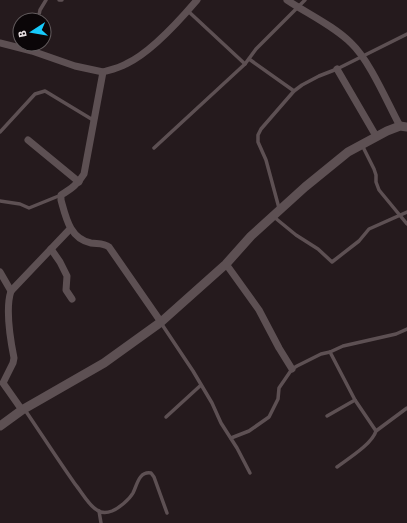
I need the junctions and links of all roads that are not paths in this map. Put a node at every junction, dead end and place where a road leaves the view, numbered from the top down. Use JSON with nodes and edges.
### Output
{"nodes":[{"id":1,"x":46,"y":0,"type":"edge"},
{"id":2,"x":197,"y":0,"type":"edge"},
{"id":3,"x":287,"y":0,"type":"edge"},
{"id":4,"x":305,"y":0,"type":"edge"},
{"id":5,"x":298,"y":7,"type":"junction"},
{"id":6,"x":188,"y":11,"type":"junction"},
{"id":7,"x":40,"y":12,"type":"edge"},
{"id":8,"x":407,"y":34,"type":"edge"},
{"id":9,"x":0,"y":43,"type":"edge"},
{"id":10,"x":12,"y":45,"type":"edge"},
{"id":11,"x":42,"y":52,"type":"edge"},
{"id":12,"x":362,"y":56,"type":"junction"},
{"id":13,"x":249,"y":59,"type":"junction"},
{"id":14,"x":245,"y":64,"type":"junction"},
{"id":15,"x":337,"y":69,"type":"junction"},
{"id":16,"x":103,"y":72,"type":"junction"},
{"id":17,"x":294,"y":91,"type":"junction"},
{"id":18,"x":93,"y":120,"type":"junction"},
{"id":19,"x":403,"y":126,"type":"edge"},
{"id":20,"x":0,"y":132,"type":"edge"},
{"id":21,"x":376,"y":136,"type":"junction"},
{"id":22,"x":28,"y":140,"type":"dead end"},
{"id":23,"x":361,"y":144,"type":"junction"},
{"id":24,"x":154,"y":148,"type":"dead end"},
{"id":25,"x":79,"y":182,"type":"junction"},
{"id":26,"x":61,"y":195,"type":"junction"},
{"id":27,"x":0,"y":201,"type":"edge"},
{"id":28,"x":407,"y":212,"type":"edge"},
{"id":29,"x":276,"y":213,"type":"junction"},
{"id":30,"x":400,"y":216,"type":"junction"},
{"id":31,"x":407,"y":224,"type":"edge"},
{"id":32,"x":70,"y":229,"type":"junction"},
{"id":33,"x":51,"y":249,"type":"junction"},
{"id":34,"x":226,"y":264,"type":"junction"},
{"id":35,"x":0,"y":272,"type":"edge"},
{"id":36,"x":12,"y":291,"type":"junction"},
{"id":37,"x":72,"y":299,"type":"dead end"},
{"id":38,"x":161,"y":322,"type":"junction"},
{"id":39,"x":407,"y":329,"type":"edge"},
{"id":40,"x":330,"y":352,"type":"junction"},
{"id":41,"x":292,"y":369,"type":"junction"},
{"id":42,"x":2,"y":381,"type":"edge"},
{"id":43,"x":201,"y":385,"type":"junction"},
{"id":44,"x":356,"y":400,"type":"junction"},
{"id":45,"x":407,"y":408,"type":"edge"},
{"id":46,"x":23,"y":410,"type":"junction"},
{"id":47,"x":327,"y":416,"type":"dead end"},
{"id":48,"x":166,"y":417,"type":"dead end"},
{"id":49,"x":0,"y":426,"type":"edge"},
{"id":50,"x":376,"y":430,"type":"junction"},
{"id":51,"x":231,"y":438,"type":"junction"},
{"id":52,"x":337,"y":467,"type":"dead end"},
{"id":53,"x":250,"y":473,"type":"dead end"},
{"id":54,"x":98,"y":511,"type":"junction"},
{"id":55,"x":167,"y":513,"type":"dead end"},
{"id":56,"x":101,"y":523,"type":"edge"}],
"edges":[{"from":1,"to":7,"type":"lane"},
{"from":2,"to":6,"type":"street"},
{"from":3,"to":5,"type":"street"},
{"from":4,"to":5,"type":"lane"},
{"from":5,"to":12,"type":"street"},
{"from":5,"to":13,"type":"lane"},
{"from":6,"to":14,"type":"lane"},
{"from":6,"to":16,"type":"street"},
{"from":8,"to":12,"type":"lane"},
{"from":9,"to":10,"type":"street"},
{"from":11,"to":16,"type":"street"},
{"from":12,"to":15,"type":"lane"},
{"from":12,"to":19,"type":"street"},
{"from":13,"to":14,"type":"lane"},
{"from":13,"to":17,"type":"lane"},
{"from":14,"to":24,"type":"lane"},
{"from":15,"to":17,"type":"lane"},
{"from":15,"to":21,"type":"street"},
{"from":16,"to":18,"type":"street"},
{"from":17,"to":29,"type":"lane"},
{"from":18,"to":20,"type":"lane"},
{"from":18,"to":25,"type":"street"},
{"from":19,"to":21,"type":"street"},
{"from":21,"to":23,"type":"street"},
{"from":22,"to":25,"type":"street"},
{"from":23,"to":29,"type":"street"},
{"from":23,"to":30,"type":"lane"},
{"from":25,"to":26,"type":"street"},
{"from":26,"to":27,"type":"lane"},
{"from":26,"to":32,"type":"street"},
{"from":28,"to":30,"type":"lane"},
{"from":29,"to":30,"type":"lane"},
{"from":29,"to":34,"type":"street"},
{"from":30,"to":31,"type":"lane"},
{"from":32,"to":33,"type":"street"},
{"from":32,"to":38,"type":"street"},
{"from":33,"to":36,"type":"street"},
{"from":33,"to":37,"type":"street"},
{"from":34,"to":38,"type":"street"},
{"from":34,"to":41,"type":"street"},
{"from":35,"to":36,"type":"street"},
{"from":36,"to":42,"type":"street"},
{"from":38,"to":43,"type":"lane"},
{"from":38,"to":46,"type":"street"},
{"from":39,"to":40,"type":"lane"},
{"from":40,"to":41,"type":"lane"},
{"from":40,"to":44,"type":"lane"},
{"from":41,"to":51,"type":"lane"},
{"from":42,"to":46,"type":"street"},
{"from":43,"to":48,"type":"lane"},
{"from":43,"to":51,"type":"lane"},
{"from":44,"to":47,"type":"lane"},
{"from":44,"to":50,"type":"lane"},
{"from":45,"to":50,"type":"lane"},
{"from":46,"to":49,"type":"street"},
{"from":46,"to":54,"type":"lane"},
{"from":50,"to":52,"type":"lane"},
{"from":51,"to":53,"type":"lane"},
{"from":54,"to":55,"type":"lane"},
{"from":54,"to":56,"type":"lane"}]}
